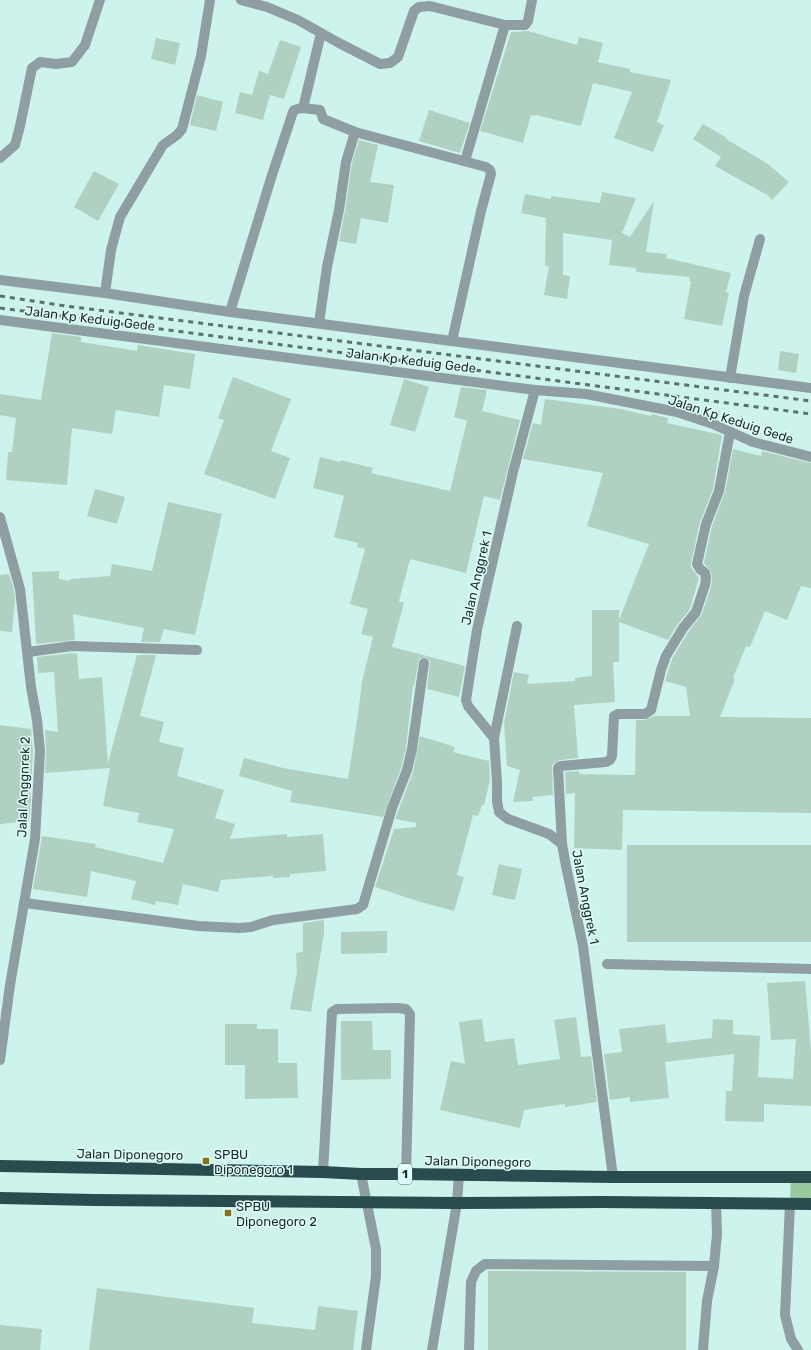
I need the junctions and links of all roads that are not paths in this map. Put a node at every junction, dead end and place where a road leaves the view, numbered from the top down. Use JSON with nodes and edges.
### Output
{"nodes":[{"id":1,"x":100,"y":0,"type":"edge"},
{"id":2,"x":210,"y":0,"type":"edge"},
{"id":3,"x":241,"y":0,"type":"edge"},
{"id":4,"x":532,"y":0,"type":"edge"},
{"id":5,"x":505,"y":25,"type":"junction"},
{"id":6,"x":321,"y":33,"type":"junction"},
{"id":7,"x":302,"y":108,"type":"junction"},
{"id":8,"x":355,"y":132,"type":"junction"},
{"id":9,"x":0,"y":158,"type":"edge"},
{"id":10,"x":465,"y":161,"type":"junction"},
{"id":11,"x":760,"y":239,"type":"dead end"},
{"id":12,"x":0,"y":280,"type":"edge"},
{"id":13,"x":105,"y":293,"type":"junction"},
{"id":14,"x":230,"y":312,"type":"junction"},
{"id":15,"x":0,"y":320,"type":"edge"},
{"id":16,"x":318,"y":323,"type":"junction"},
{"id":17,"x":452,"y":341,"type":"junction"},
{"id":18,"x":730,"y":378,"type":"junction"},
{"id":19,"x":811,"y":388,"type":"edge"},
{"id":20,"x":535,"y":390,"type":"junction"},
{"id":21,"x":730,"y":432,"type":"junction"},
{"id":22,"x":811,"y":457,"type":"edge"},
{"id":23,"x":0,"y":517,"type":"edge"},
{"id":24,"x":517,"y":626,"type":"dead end"},
{"id":25,"x":197,"y":650,"type":"dead end"},
{"id":26,"x":28,"y":652,"type":"junction"},
{"id":27,"x":424,"y":662,"type":"dead end"},
{"id":28,"x":494,"y":738,"type":"junction"},
{"id":29,"x":562,"y":844,"type":"junction"},
{"id":30,"x":24,"y":903,"type":"junction"},
{"id":31,"x":607,"y":964,"type":"dead end"},
{"id":32,"x":811,"y":969,"type":"edge"},
{"id":33,"x":0,"y":1060,"type":"edge"},
{"id":34,"x":0,"y":1166,"type":"edge"},
{"id":35,"x":324,"y":1172,"type":"junction"},
{"id":36,"x":361,"y":1174,"type":"junction"},
{"id":37,"x":406,"y":1174,"type":"junction"},
{"id":38,"x":459,"y":1175,"type":"junction"},
{"id":39,"x":613,"y":1177,"type":"junction"},
{"id":40,"x":811,"y":1178,"type":"edge"},
{"id":41,"x":0,"y":1198,"type":"edge"},
{"id":42,"x":366,"y":1202,"type":"junction"},
{"id":43,"x":457,"y":1203,"type":"junction"},
{"id":44,"x":716,"y":1203,"type":"junction"},
{"id":45,"x":790,"y":1204,"type":"junction"},
{"id":46,"x":811,"y":1204,"type":"edge"},
{"id":47,"x":714,"y":1266,"type":"junction"},
{"id":48,"x":366,"y":1350,"type":"edge"},
{"id":49,"x":432,"y":1350,"type":"edge"},
{"id":50,"x":469,"y":1350,"type":"edge"},
{"id":51,"x":704,"y":1350,"type":"edge"},
{"id":52,"x":798,"y":1350,"type":"edge"}],
"edges":[{"from":1,"to":9,"type":"street"},
{"from":2,"to":13,"type":"street"},
{"from":3,"to":6,"type":"street"},
{"from":4,"to":5,"type":"street"},
{"from":5,"to":6,"type":"street"},
{"from":5,"to":10,"type":"street"},
{"from":6,"to":7,"type":"street"},
{"from":7,"to":8,"type":"street"},
{"from":7,"to":14,"type":"street"},
{"from":8,"to":10,"type":"street"},
{"from":8,"to":16,"type":"street"},
{"from":10,"to":17,"type":"street"},
{"from":11,"to":18,"type":"street"},
{"from":12,"to":13,"type":"street"},
{"from":13,"to":14,"type":"street"},
{"from":14,"to":16,"type":"street"},
{"from":15,"to":20,"type":"street","name":"Jalan Kp Keduig Gede"},
{"from":16,"to":17,"type":"street"},
{"from":17,"to":18,"type":"street"},
{"from":18,"to":19,"type":"street"},
{"from":20,"to":21,"type":"street","name":"Jalan Kp Keduig Gede"},
{"from":20,"to":28,"type":"street","name":"Jalan Anggrek 1"},
{"from":21,"to":22,"type":"street","name":"Jalan Kp Keduig Gede"},
{"from":21,"to":29,"type":"street"},
{"from":23,"to":26,"type":"street","name":"Jalal Anggnrek 2"},
{"from":24,"to":28,"type":"street"},
{"from":25,"to":26,"type":"street"},
{"from":26,"to":30,"type":"street","name":"Jalal Anggnrek 2"},
{"from":27,"to":30,"type":"street"},
{"from":28,"to":29,"type":"street","name":"Jalan Anggrek 1"},
{"from":29,"to":39,"type":"street","name":"Jalan Anggrek 1"},
{"from":30,"to":33,"type":"street","name":"Jalal Anggnrek 2"},
{"from":31,"to":32,"type":"street"},
{"from":34,"to":35,"type":"highway","name":"Jalan Diponegoro","number":"1"},
{"from":35,"to":36,"type":"highway","name":"Jalan Diponegoro","number":"1"},
{"from":35,"to":37,"type":"street"},
{"from":36,"to":37,"type":"highway","name":"Jalan Diponegoro","number":"1"},
{"from":36,"to":42,"type":"street"},
{"from":37,"to":38,"type":"highway","name":"Jalan Diponegoro","number":"1"},
{"from":38,"to":39,"type":"highway","name":"Jalan Diponegoro","number":"1"},
{"from":38,"to":43,"type":"street"},
{"from":39,"to":40,"type":"highway","name":"Jalan Diponegoro","number":"1"},
{"from":41,"to":42,"type":"highway","number":"1"},
{"from":42,"to":43,"type":"highway","number":"1"},
{"from":42,"to":48,"type":"street"},
{"from":43,"to":44,"type":"highway","number":"1"},
{"from":43,"to":49,"type":"street"},
{"from":44,"to":45,"type":"highway","number":"1"},
{"from":44,"to":47,"type":"street"},
{"from":45,"to":46,"type":"highway","number":"1"},
{"from":45,"to":52,"type":"street"},
{"from":47,"to":50,"type":"street"},
{"from":47,"to":51,"type":"street"}]}
